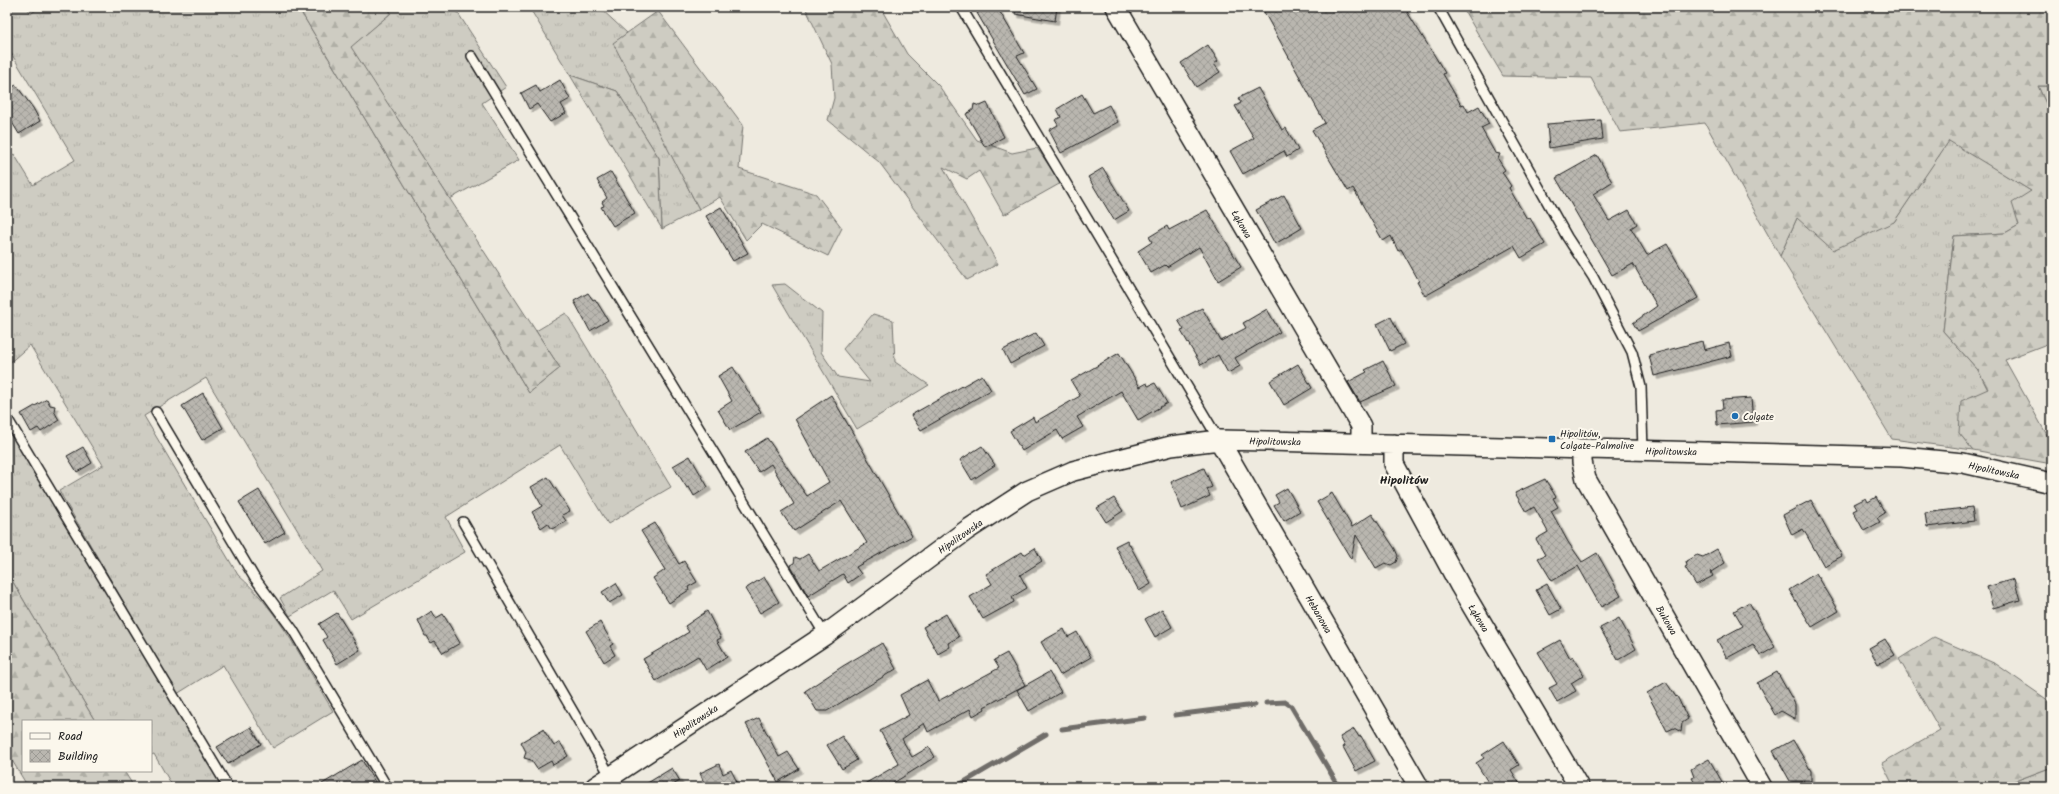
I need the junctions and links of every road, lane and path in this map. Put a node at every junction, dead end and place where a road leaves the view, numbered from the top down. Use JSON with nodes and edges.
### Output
{"nodes":[{"id":1,"x":961,"y":7,"type":"edge"},
{"id":2,"x":1116,"y":7,"type":"edge"},
{"id":3,"x":1438,"y":7,"type":"edge"},
{"id":4,"x":472,"y":56,"type":"dead end"},
{"id":5,"x":156,"y":412,"type":"dead end"},
{"id":6,"x":7,"y":418,"type":"edge"},
{"id":7,"x":1219,"y":440,"type":"junction"},
{"id":8,"x":1361,"y":443,"type":"junction"},
{"id":9,"x":1394,"y":444,"type":"junction"},
{"id":10,"x":1582,"y":449,"type":"junction"},
{"id":11,"x":1643,"y":451,"type":"junction"},
{"id":12,"x":2052,"y":483,"type":"edge"},
{"id":13,"x":463,"y":522,"type":"dead end"},
{"id":14,"x":825,"y":635,"type":"junction"},
{"id":15,"x":611,"y":777,"type":"junction"},
{"id":16,"x":228,"y":787,"type":"edge"},
{"id":17,"x":387,"y":787,"type":"edge"},
{"id":18,"x":595,"y":787,"type":"edge"},
{"id":19,"x":1419,"y":787,"type":"edge"},
{"id":20,"x":1579,"y":787,"type":"edge"},
{"id":21,"x":1762,"y":787,"type":"edge"}],
"edges":[{"from":1,"to":7,"type":"lane"},
{"from":2,"to":8,"type":"street","name":"Łąkowa"},
{"from":3,"to":11,"type":"lane"},
{"from":4,"to":14,"type":"lane"},
{"from":5,"to":17,"type":"lane"},
{"from":6,"to":16,"type":"lane"},
{"from":7,"to":8,"type":"street","name":"Hipolitowska"},
{"from":7,"to":14,"type":"street","name":"Hipolitowska"},
{"from":7,"to":19,"type":"street","name":"Hebanowa"},
{"from":8,"to":9,"type":"street","name":"Hipolitowska"},
{"from":9,"to":10,"type":"street","name":"Hipolitowska"},
{"from":9,"to":20,"type":"street","name":"Łąkowa"},
{"from":10,"to":11,"type":"street","name":"Hipolitowska"},
{"from":10,"to":21,"type":"street","name":"Bukowa"},
{"from":11,"to":12,"type":"street","name":"Hipolitowska"},
{"from":13,"to":15,"type":"lane"},
{"from":14,"to":15,"type":"street","name":"Hipolitowska"},
{"from":15,"to":18,"type":"street","name":"Hipolitowska"}]}
